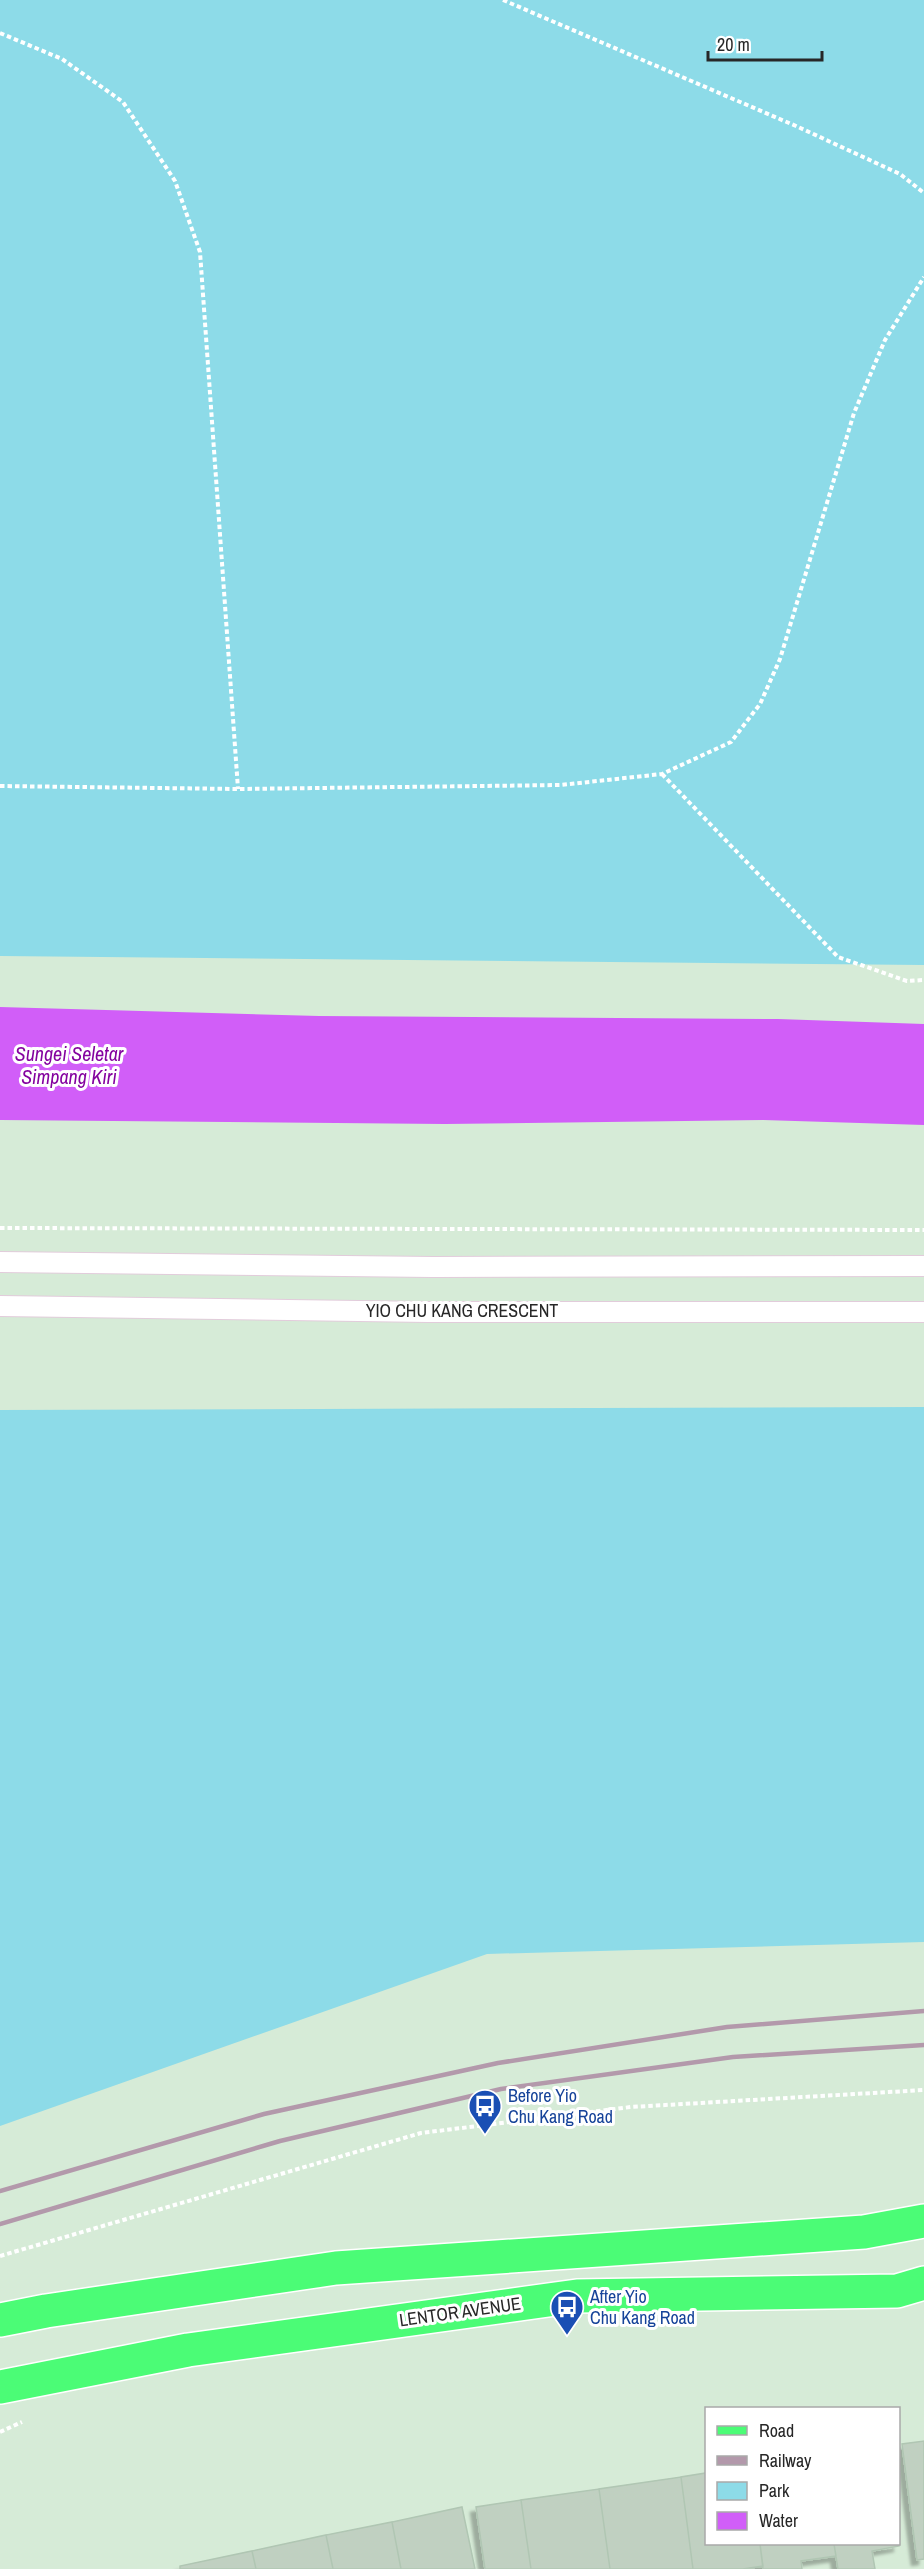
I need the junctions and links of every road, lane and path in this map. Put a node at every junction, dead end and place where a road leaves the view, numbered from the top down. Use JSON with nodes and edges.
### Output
{"nodes":[{"id":1,"x":503,"y":0,"type":"edge"},
{"id":2,"x":0,"y":33,"type":"edge"},
{"id":3,"x":924,"y":193,"type":"edge"},
{"id":4,"x":924,"y":277,"type":"edge"},
{"id":5,"x":662,"y":774,"type":"junction"},
{"id":6,"x":0,"y":786,"type":"edge"},
{"id":7,"x":238,"y":789,"type":"junction"},
{"id":8,"x":924,"y":980,"type":"edge"},
{"id":9,"x":0,"y":1227,"type":"edge"},
{"id":10,"x":924,"y":1230,"type":"edge"},
{"id":11,"x":0,"y":1262,"type":"edge"},
{"id":12,"x":924,"y":1266,"type":"edge"},
{"id":13,"x":0,"y":1306,"type":"edge"},
{"id":14,"x":924,"y":1312,"type":"edge"},
{"id":15,"x":924,"y":2090,"type":"edge"},
{"id":16,"x":924,"y":2221,"type":"edge"},
{"id":17,"x":0,"y":2256,"type":"edge"},
{"id":18,"x":924,"y":2283,"type":"edge"},
{"id":19,"x":0,"y":2320,"type":"edge"},
{"id":20,"x":0,"y":2387,"type":"edge"}],
"edges":[{"from":1,"to":3,"type":"path"},
{"from":2,"to":7,"type":"path"},
{"from":4,"to":5,"type":"path"},
{"from":5,"to":7,"type":"path"},
{"from":5,"to":8,"type":"path"},
{"from":6,"to":7,"type":"path"},
{"from":9,"to":10,"type":"path"},
{"from":11,"to":12,"type":"lane"},
{"from":13,"to":14,"type":"lane","name":"YIO CHU KANG CRESCENT"},
{"from":15,"to":17,"type":"path"},
{"from":16,"to":19,"type":"main road"},
{"from":18,"to":20,"type":"main road","name":"LENTOR AVENUE"}]}
